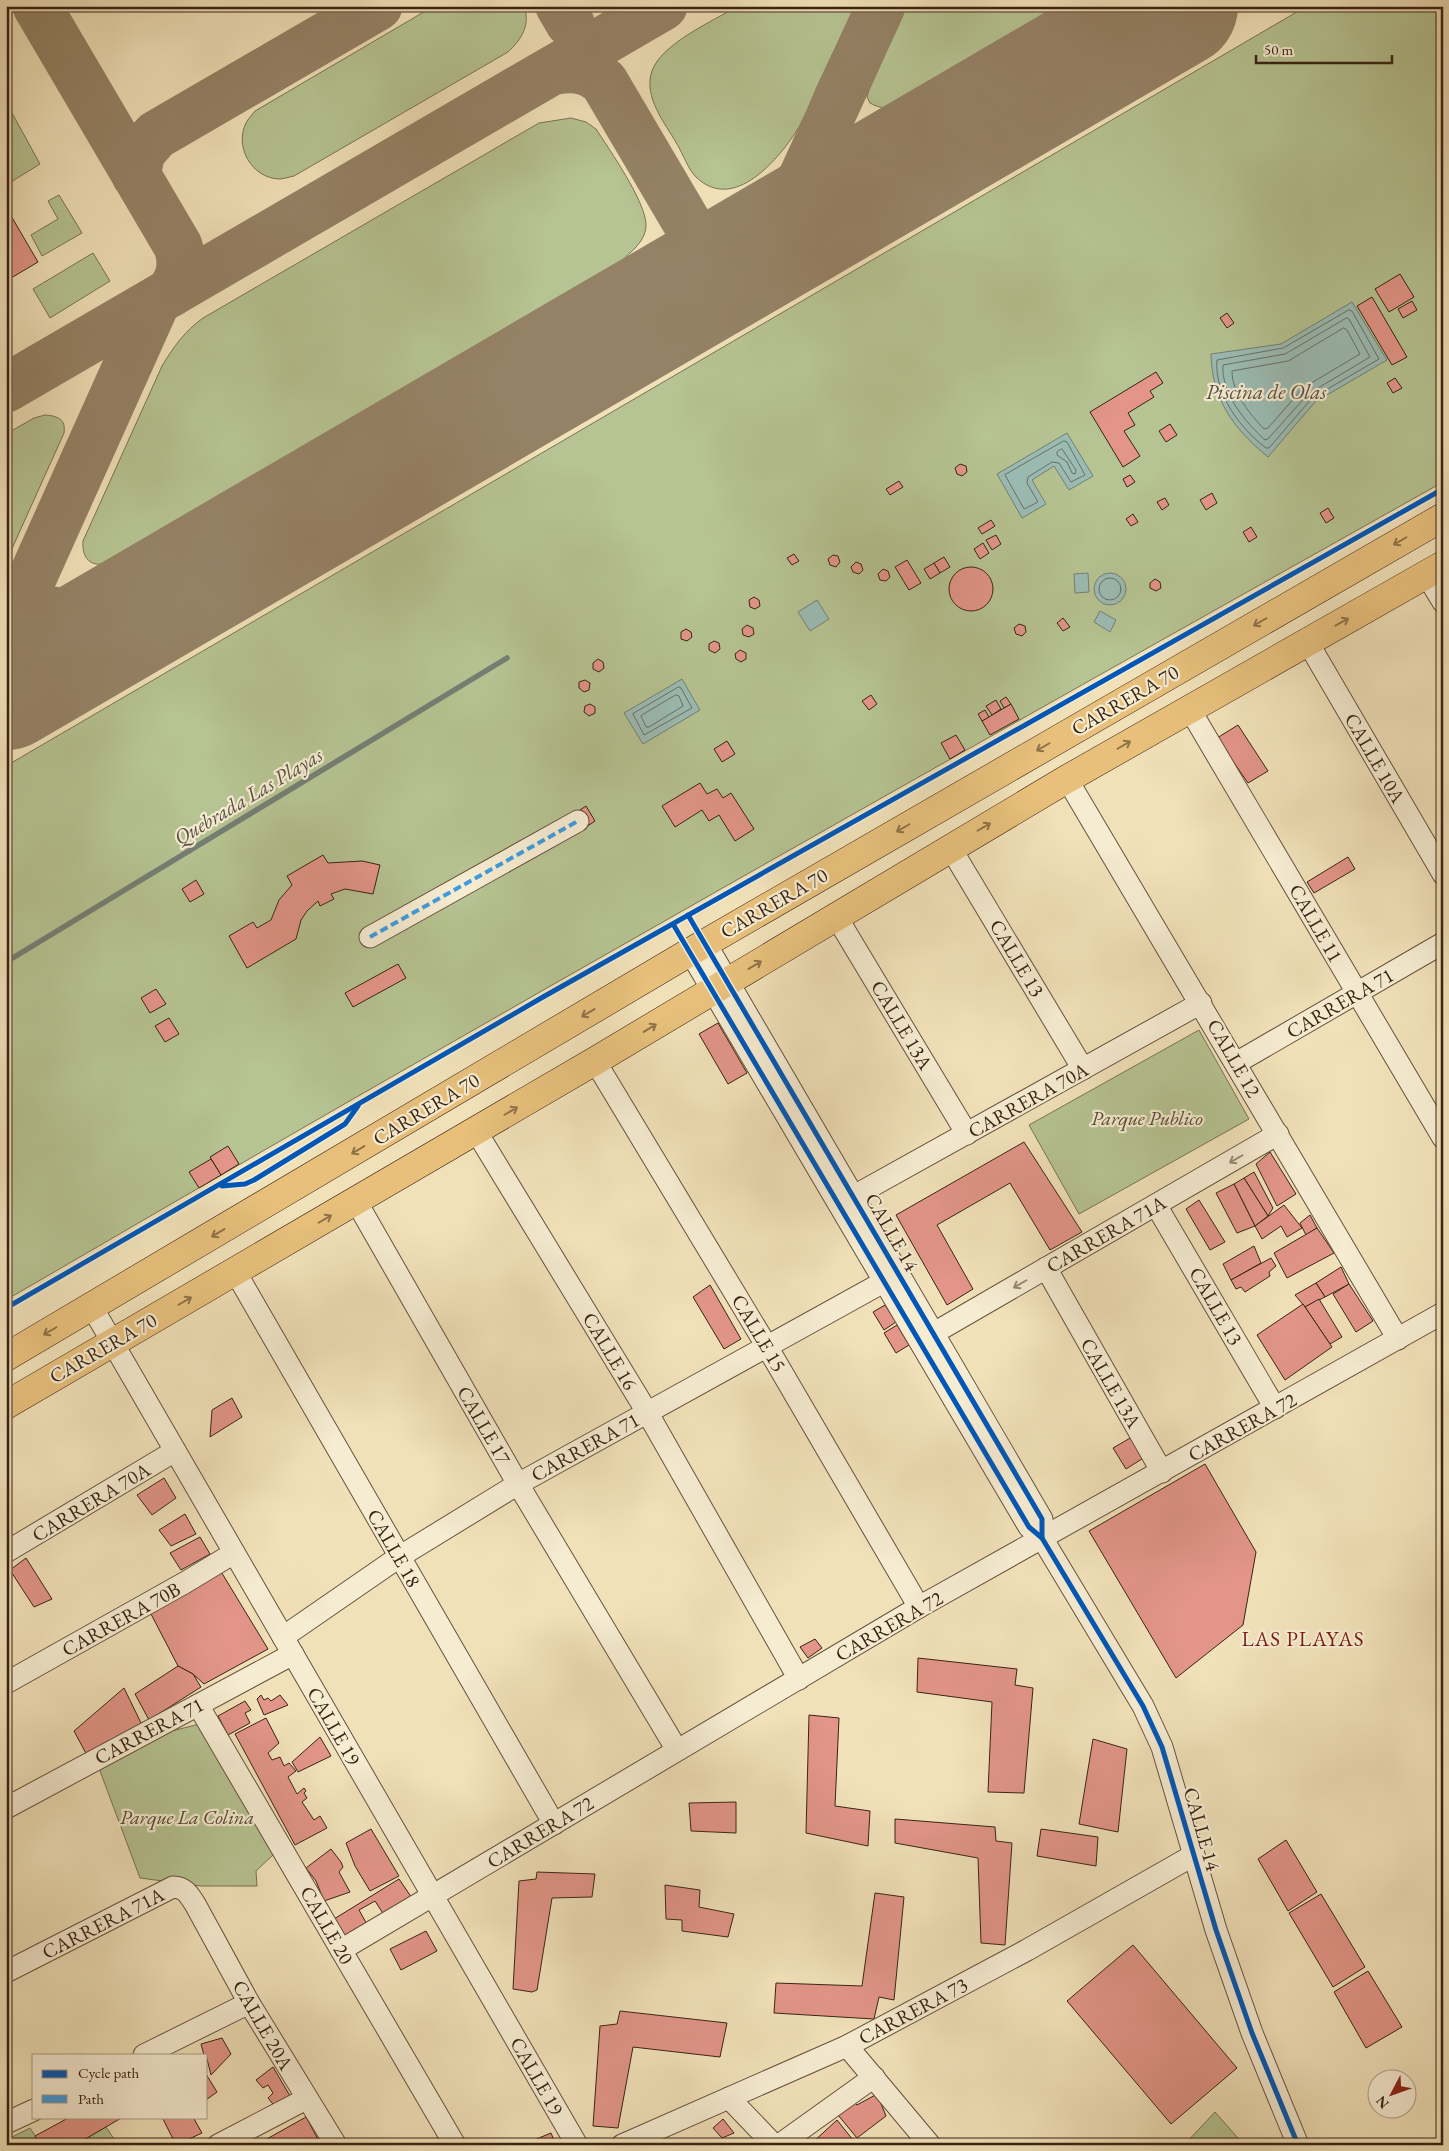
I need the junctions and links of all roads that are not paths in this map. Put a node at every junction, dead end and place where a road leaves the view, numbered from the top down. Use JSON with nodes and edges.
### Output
{"nodes":[{"id":1,"x":1443,"y":516,"type":"edge"},
{"id":2,"x":1434,"y":569,"type":"edge"},
{"id":3,"x":1443,"y":602,"type":"edge"},
{"id":4,"x":1307,"y":641,"type":"junction"},
{"id":5,"x":1189,"y":708,"type":"junction"},
{"id":6,"x":1067,"y":778,"type":"junction"},
{"id":7,"x":578,"y":821,"type":"dead end"},
{"id":8,"x":950,"y":847,"type":"junction"},
{"id":9,"x":1443,"y":874,"type":"edge"},
{"id":10,"x":836,"y":916,"type":"junction"},
{"id":11,"x":370,"y":937,"type":"dead end"},
{"id":12,"x":1443,"y":943,"type":"edge"},
{"id":13,"x":698,"y":948,"type":"junction"},
{"id":14,"x":721,"y":986,"type":"junction"},
{"id":15,"x":1357,"y":993,"type":"junction"},
{"id":16,"x":1201,"y":1002,"type":"junction"},
{"id":17,"x":595,"y":1061,"type":"junction"},
{"id":18,"x":1236,"y":1063,"type":"junction"},
{"id":19,"x":1083,"y":1069,"type":"junction"},
{"id":20,"x":476,"y":1131,"type":"junction"},
{"id":21,"x":967,"y":1134,"type":"junction"},
{"id":22,"x":1278,"y":1134,"type":"junction"},
{"id":23,"x":1443,"y":1138,"type":"edge"},
{"id":24,"x":854,"y":1196,"type":"junction"},
{"id":25,"x":356,"y":1201,"type":"junction"},
{"id":26,"x":1156,"y":1205,"type":"junction"},
{"id":27,"x":1046,"y":1268,"type":"junction"},
{"id":28,"x":235,"y":1271,"type":"junction"},
{"id":29,"x":891,"y":1277,"type":"junction"},
{"id":30,"x":92,"y":1306,"type":"junction"},
{"id":31,"x":1443,"y":1313,"type":"edge"},
{"id":32,"x":934,"y":1333,"type":"junction"},
{"id":33,"x":1398,"y":1339,"type":"junction"},
{"id":34,"x":112,"y":1342,"type":"junction"},
{"id":35,"x":766,"y":1345,"type":"junction"},
{"id":36,"x":6,"y":1357,"type":"edge"},
{"id":37,"x":6,"y":1405,"type":"edge"},
{"id":38,"x":1275,"y":1408,"type":"junction"},
{"id":39,"x":647,"y":1412,"type":"junction"},
{"id":40,"x":175,"y":1451,"type":"junction"},
{"id":41,"x":1162,"y":1472,"type":"junction"},
{"id":42,"x":518,"y":1484,"type":"junction"},
{"id":43,"x":1042,"y":1538,"type":"junction"},
{"id":44,"x":6,"y":1552,"type":"edge"},
{"id":45,"x":234,"y":1552,"type":"junction"},
{"id":46,"x":399,"y":1557,"type":"junction"},
{"id":47,"x":919,"y":1607,"type":"junction"},
{"id":48,"x":288,"y":1645,"type":"junction"},
{"id":49,"x":798,"y":1679,"type":"junction"},
{"id":50,"x":6,"y":1683,"type":"edge"},
{"id":51,"x":198,"y":1705,"type":"junction"},
{"id":52,"x":677,"y":1750,"type":"junction"},
{"id":53,"x":6,"y":1808,"type":"edge"},
{"id":54,"x":554,"y":1824,"type":"junction"},
{"id":55,"x":1194,"y":1855,"type":"junction"},
{"id":56,"x":432,"y":1896,"type":"junction"},
{"id":57,"x":195,"y":1904,"type":"joint"},
{"id":58,"x":341,"y":1950,"type":"junction"},
{"id":59,"x":6,"y":1972,"type":"edge"},
{"id":60,"x":249,"y":2003,"type":"junction"},
{"id":61,"x":847,"y":2046,"type":"junction"},
{"id":62,"x":146,"y":2054,"type":"edge"},
{"id":63,"x":874,"y":2076,"type":"junction"},
{"id":64,"x":729,"y":2098,"type":"junction"},
{"id":65,"x":306,"y":2099,"type":"junction"},
{"id":66,"x":32,"y":2111,"type":"edge"},
{"id":67,"x":6,"y":2123,"type":"edge"},
{"id":68,"x":218,"y":2145,"type":"edge"},
{"id":69,"x":336,"y":2145,"type":"edge"},
{"id":70,"x":455,"y":2145,"type":"edge"},
{"id":71,"x":577,"y":2145,"type":"edge"},
{"id":72,"x":622,"y":2145,"type":"edge"},
{"id":73,"x":774,"y":2145,"type":"edge"},
{"id":74,"x":779,"y":2145,"type":"edge"},
{"id":75,"x":930,"y":2145,"type":"edge"},
{"id":76,"x":1298,"y":2145,"type":"edge"}],
"edges":[{"from":1,"to":13,"type":"main road","name":"CARRERA 70","one_way":true},
{"from":2,"to":3,"type":"street"},
{"from":4,"to":2,"type":"main road","name":"CARRERA 70","one_way":true},
{"from":4,"to":5,"type":"main road","name":"CARRERA 70"},
{"from":4,"to":9,"type":"street","name":"CALLE 10A"},
{"from":6,"to":5,"type":"main road","name":"CARRERA 70","one_way":true},
{"from":5,"to":15,"type":"street","name":"CALLE 11"},
{"from":8,"to":6,"type":"main road","name":"CARRERA 70","one_way":true},
{"from":6,"to":16,"type":"street","name":"CALLE 12"},
{"from":7,"to":11,"type":"street"},
{"from":8,"to":10,"type":"main road","name":"CARRERA 70"},
{"from":8,"to":19,"type":"street","name":"CALLE 13"},
{"from":14,"to":10,"type":"main road","name":"CARRERA 70","one_way":true},
{"from":10,"to":21,"type":"street","name":"CALLE 13A"},
{"from":12,"to":15,"type":"street","name":"CARRERA 71"},
{"from":13,"to":14,"type":"street","name":"CALLE 14"},
{"from":13,"to":30,"type":"main road","name":"CARRERA 70","one_way":true},
{"from":17,"to":14,"type":"main road","name":"CARRERA 70","one_way":true},
{"from":14,"to":24,"type":"street","name":"CALLE 14"},
{"from":14,"to":29,"type":"street","name":"CALLE 14"},
{"from":15,"to":18,"type":"street","name":"CARRERA 71"},
{"from":15,"to":23,"type":"street","name":"CALLE 11"},
{"from":16,"to":18,"type":"street","name":"CALLE 12"},
{"from":16,"to":19,"type":"street","name":"CARRERA 70A"},
{"from":20,"to":17,"type":"main road","name":"CARRERA 70","one_way":true},
{"from":17,"to":35,"type":"street","name":"CALLE 15"},
{"from":18,"to":22,"type":"street","name":"CALLE 12"},
{"from":19,"to":21,"type":"street","name":"CARRERA 70A"},
{"from":20,"to":25,"type":"main road","name":"CARRERA 70"},
{"from":20,"to":39,"type":"street","name":"CALLE 16"},
{"from":21,"to":24,"type":"street","name":"CARRERA 70A"},
{"from":22,"to":26,"type":"street","name":"CARRERA 71A","one_way":true},
{"from":22,"to":33,"type":"street","name":"CALLE 12"},
{"from":24,"to":29,"type":"street","name":"CALLE 14"},
{"from":28,"to":25,"type":"main road","name":"CARRERA 70","one_way":true},
{"from":25,"to":42,"type":"street","name":"CALLE 17"},
{"from":26,"to":27,"type":"street","name":"CARRERA 71A"},
{"from":26,"to":38,"type":"street","name":"CALLE 13"},
{"from":27,"to":32,"type":"street","name":"CARRERA 71A","one_way":true},
{"from":27,"to":41,"type":"street","name":"CALLE 13A"},
{"from":34,"to":28,"type":"main road","name":"CARRERA 70","one_way":true},
{"from":28,"to":46,"type":"street","name":"CALLE 18"},
{"from":29,"to":32,"type":"street","name":"CALLE 14"},
{"from":29,"to":35,"type":"street","name":"CARRERA 71"},
{"from":29,"to":43,"type":"street","name":"CALLE 14"},
{"from":30,"to":34,"type":"street","name":"CALLE 19"},
{"from":30,"to":36,"type":"main road","name":"CARRERA 70","one_way":true},
{"from":31,"to":33,"type":"street","name":"CARRERA 72"},
{"from":32,"to":43,"type":"street","name":"CALLE 14"},
{"from":33,"to":38,"type":"street","name":"CARRERA 72"},
{"from":34,"to":37,"type":"main road","name":"CARRERA 70"},
{"from":34,"to":40,"type":"street","name":"CALLE 19"},
{"from":35,"to":39,"type":"street","name":"CARRERA 71"},
{"from":35,"to":47,"type":"street","name":"CALLE 15"},
{"from":38,"to":41,"type":"street","name":"CARRERA 72"},
{"from":39,"to":42,"type":"street","name":"CARRERA 71"},
{"from":39,"to":49,"type":"street","name":"CALLE 16"},
{"from":40,"to":44,"type":"street","name":"CARRERA 70A"},
{"from":40,"to":45,"type":"street","name":"CALLE 19"},
{"from":41,"to":43,"type":"street","name":"CARRERA 72"},
{"from":42,"to":46,"type":"street","name":"CARRERA 71"},
{"from":42,"to":52,"type":"street","name":"CALLE 17"},
{"from":43,"to":47,"type":"street","name":"CARRERA 72"},
{"from":43,"to":55,"type":"street","name":"CALLE 14"},
{"from":45,"to":48,"type":"street","name":"CALLE 19"},
{"from":45,"to":50,"type":"street","name":"CARRERA 70B"},
{"from":46,"to":48,"type":"street","name":"CARRERA 71"},
{"from":46,"to":54,"type":"street","name":"CALLE 18"},
{"from":47,"to":49,"type":"street","name":"CARRERA 72"},
{"from":48,"to":51,"type":"street","name":"CARRERA 71"},
{"from":48,"to":56,"type":"street","name":"CALLE 19"},
{"from":49,"to":52,"type":"street","name":"CARRERA 72"},
{"from":51,"to":53,"type":"street","name":"CARRERA 71"},
{"from":51,"to":58,"type":"street","name":"CALLE 20"},
{"from":52,"to":54,"type":"street","name":"CARRERA 72"},
{"from":54,"to":56,"type":"street","name":"CARRERA 72"},
{"from":55,"to":61,"type":"street","name":"CARRERA 73"},
{"from":55,"to":76,"type":"street","name":"CALLE 14"},
{"from":56,"to":58,"type":"street","name":"CARRERA 72"},
{"from":56,"to":71,"type":"street","name":"CALLE 19"},
{"from":57,"to":59,"type":"street","name":"CARRERA 71A"},
{"from":57,"to":60,"type":"street","name":"CALLE 20A"},
{"from":58,"to":70,"type":"street","name":"CALLE 20"},
{"from":60,"to":62,"type":"street"},
{"from":60,"to":65,"type":"street","name":"CALLE 20A"},
{"from":61,"to":63,"type":"street"},
{"from":61,"to":64,"type":"street","name":"CARRERA 73"},
{"from":63,"to":74,"type":"street"},
{"from":63,"to":75,"type":"street"},
{"from":64,"to":72,"type":"street","name":"CARRERA 73"},
{"from":64,"to":73,"type":"street"},
{"from":65,"to":68,"type":"street"},
{"from":65,"to":69,"type":"street","name":"CALLE 20A"},
{"from":66,"to":67,"type":"street"}]}
